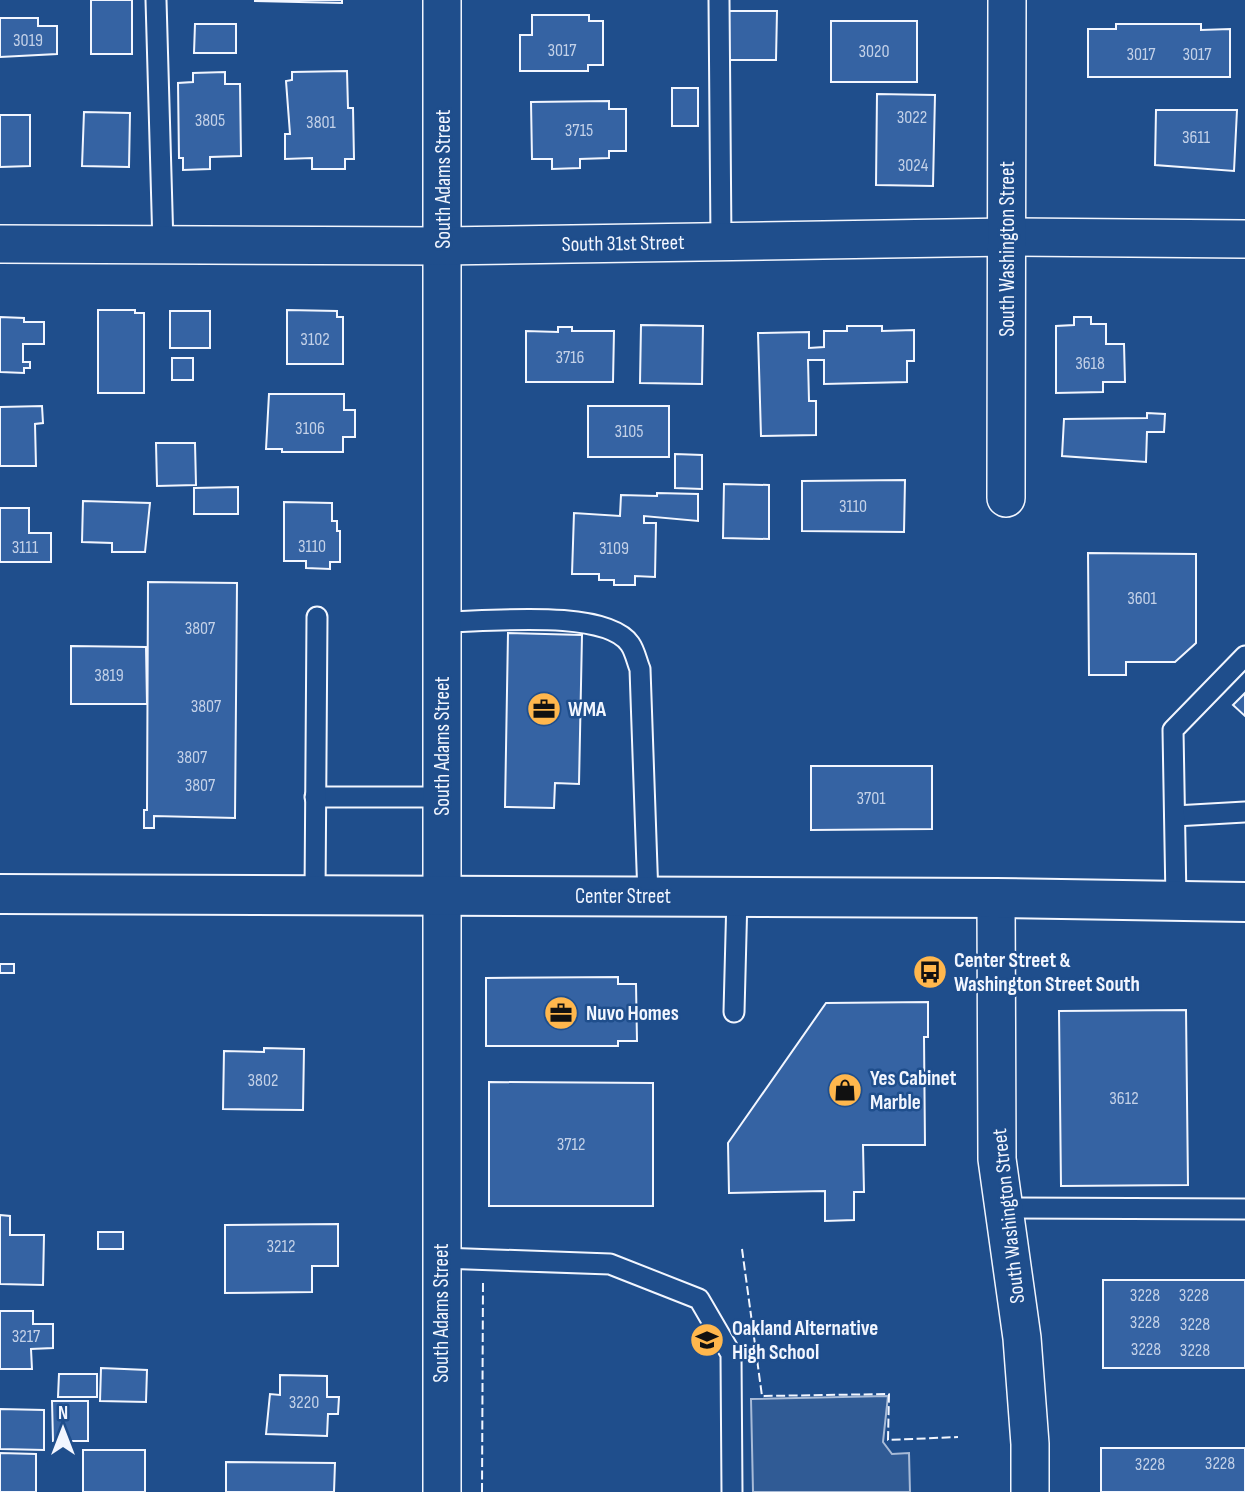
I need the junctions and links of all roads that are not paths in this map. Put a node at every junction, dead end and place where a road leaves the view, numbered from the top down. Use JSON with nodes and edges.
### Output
{"nodes":[{"id":1,"x":156,"y":0,"type":"edge"},
{"id":2,"x":442,"y":0,"type":"edge"},
{"id":3,"x":719,"y":0,"type":"edge"},
{"id":4,"x":1007,"y":0,"type":"edge"},
{"id":5,"x":1008,"y":237,"type":"junction"},
{"id":6,"x":1245,"y":239,"type":"edge"},
{"id":7,"x":721,"y":242,"type":"junction"},
{"id":8,"x":0,"y":244,"type":"edge"},
{"id":9,"x":163,"y":245,"type":"junction"},
{"id":10,"x":443,"y":246,"type":"junction"},
{"id":11,"x":1006,"y":498,"type":"dead end"},
{"id":12,"x":317,"y":617,"type":"dead end"},
{"id":13,"x":442,"y":622,"type":"junction"},
{"id":14,"x":1245,"y":656,"type":"edge"},
{"id":15,"x":316,"y":796,"type":"junction"},
{"id":16,"x":442,"y":796,"type":"junction"},
{"id":17,"x":1245,"y":812,"type":"edge"},
{"id":18,"x":1175,"y":816,"type":"junction"},
{"id":19,"x":0,"y":894,"type":"edge"},
{"id":20,"x":314,"y":895,"type":"junction"},
{"id":21,"x":442,"y":896,"type":"junction"},
{"id":22,"x":648,"y":896,"type":"junction"},
{"id":23,"x":737,"y":896,"type":"junction"},
{"id":24,"x":996,"y":898,"type":"junction"},
{"id":25,"x":1176,"y":900,"type":"junction"},
{"id":26,"x":1245,"y":902,"type":"edge"},
{"id":27,"x":734,"y":1012,"type":"dead end"},
{"id":28,"x":1004,"y":1208,"type":"junction"},
{"id":29,"x":1245,"y":1209,"type":"edge"},
{"id":30,"x":441,"y":1258,"type":"junction"},
{"id":31,"x":442,"y":1492,"type":"edge"},
{"id":32,"x":733,"y":1492,"type":"edge"},
{"id":33,"x":1030,"y":1492,"type":"edge"}],
"edges":[{"from":1,"to":9,"type":"lane"},
{"from":2,"to":10,"type":"street","name":"South Adams Street"},
{"from":3,"to":7,"type":"lane"},
{"from":4,"to":5,"type":"street","name":"South Washington Street"},
{"from":5,"to":6,"type":"street","name":"South 31st Street"},
{"from":5,"to":7,"type":"street","name":"South 31st Street"},
{"from":5,"to":11,"type":"street","name":"South Washington Street"},
{"from":7,"to":10,"type":"street","name":"South 31st Street"},
{"from":8,"to":9,"type":"street","name":"South 31st Street"},
{"from":9,"to":10,"type":"street","name":"South 31st Street"},
{"from":10,"to":13,"type":"street","name":"South Adams Street"},
{"from":12,"to":15,"type":"lane"},
{"from":13,"to":16,"type":"street","name":"South Adams Street"},
{"from":13,"to":22,"type":"lane"},
{"from":14,"to":18,"type":"lane"},
{"from":15,"to":16,"type":"lane"},
{"from":15,"to":20,"type":"lane"},
{"from":16,"to":21,"type":"street","name":"South Adams Street"},
{"from":17,"to":18,"type":"lane"},
{"from":18,"to":25,"type":"lane"},
{"from":19,"to":20,"type":"main road","name":"Center Street"},
{"from":20,"to":21,"type":"main road","name":"Center Street"},
{"from":21,"to":22,"type":"main road","name":"Center Street"},
{"from":21,"to":30,"type":"street","name":"South Adams Street"},
{"from":22,"to":23,"type":"main road","name":"Center Street"},
{"from":23,"to":24,"type":"main road","name":"Center Street"},
{"from":23,"to":27,"type":"lane"},
{"from":24,"to":25,"type":"main road","name":"Center Street"},
{"from":24,"to":28,"type":"street","name":"South Washington Street"},
{"from":25,"to":26,"type":"main road","name":"Center Street"},
{"from":28,"to":29,"type":"lane"},
{"from":28,"to":33,"type":"street","name":"South Washington Street"},
{"from":30,"to":31,"type":"street","name":"South Adams Street"},
{"from":30,"to":32,"type":"lane"}]}
